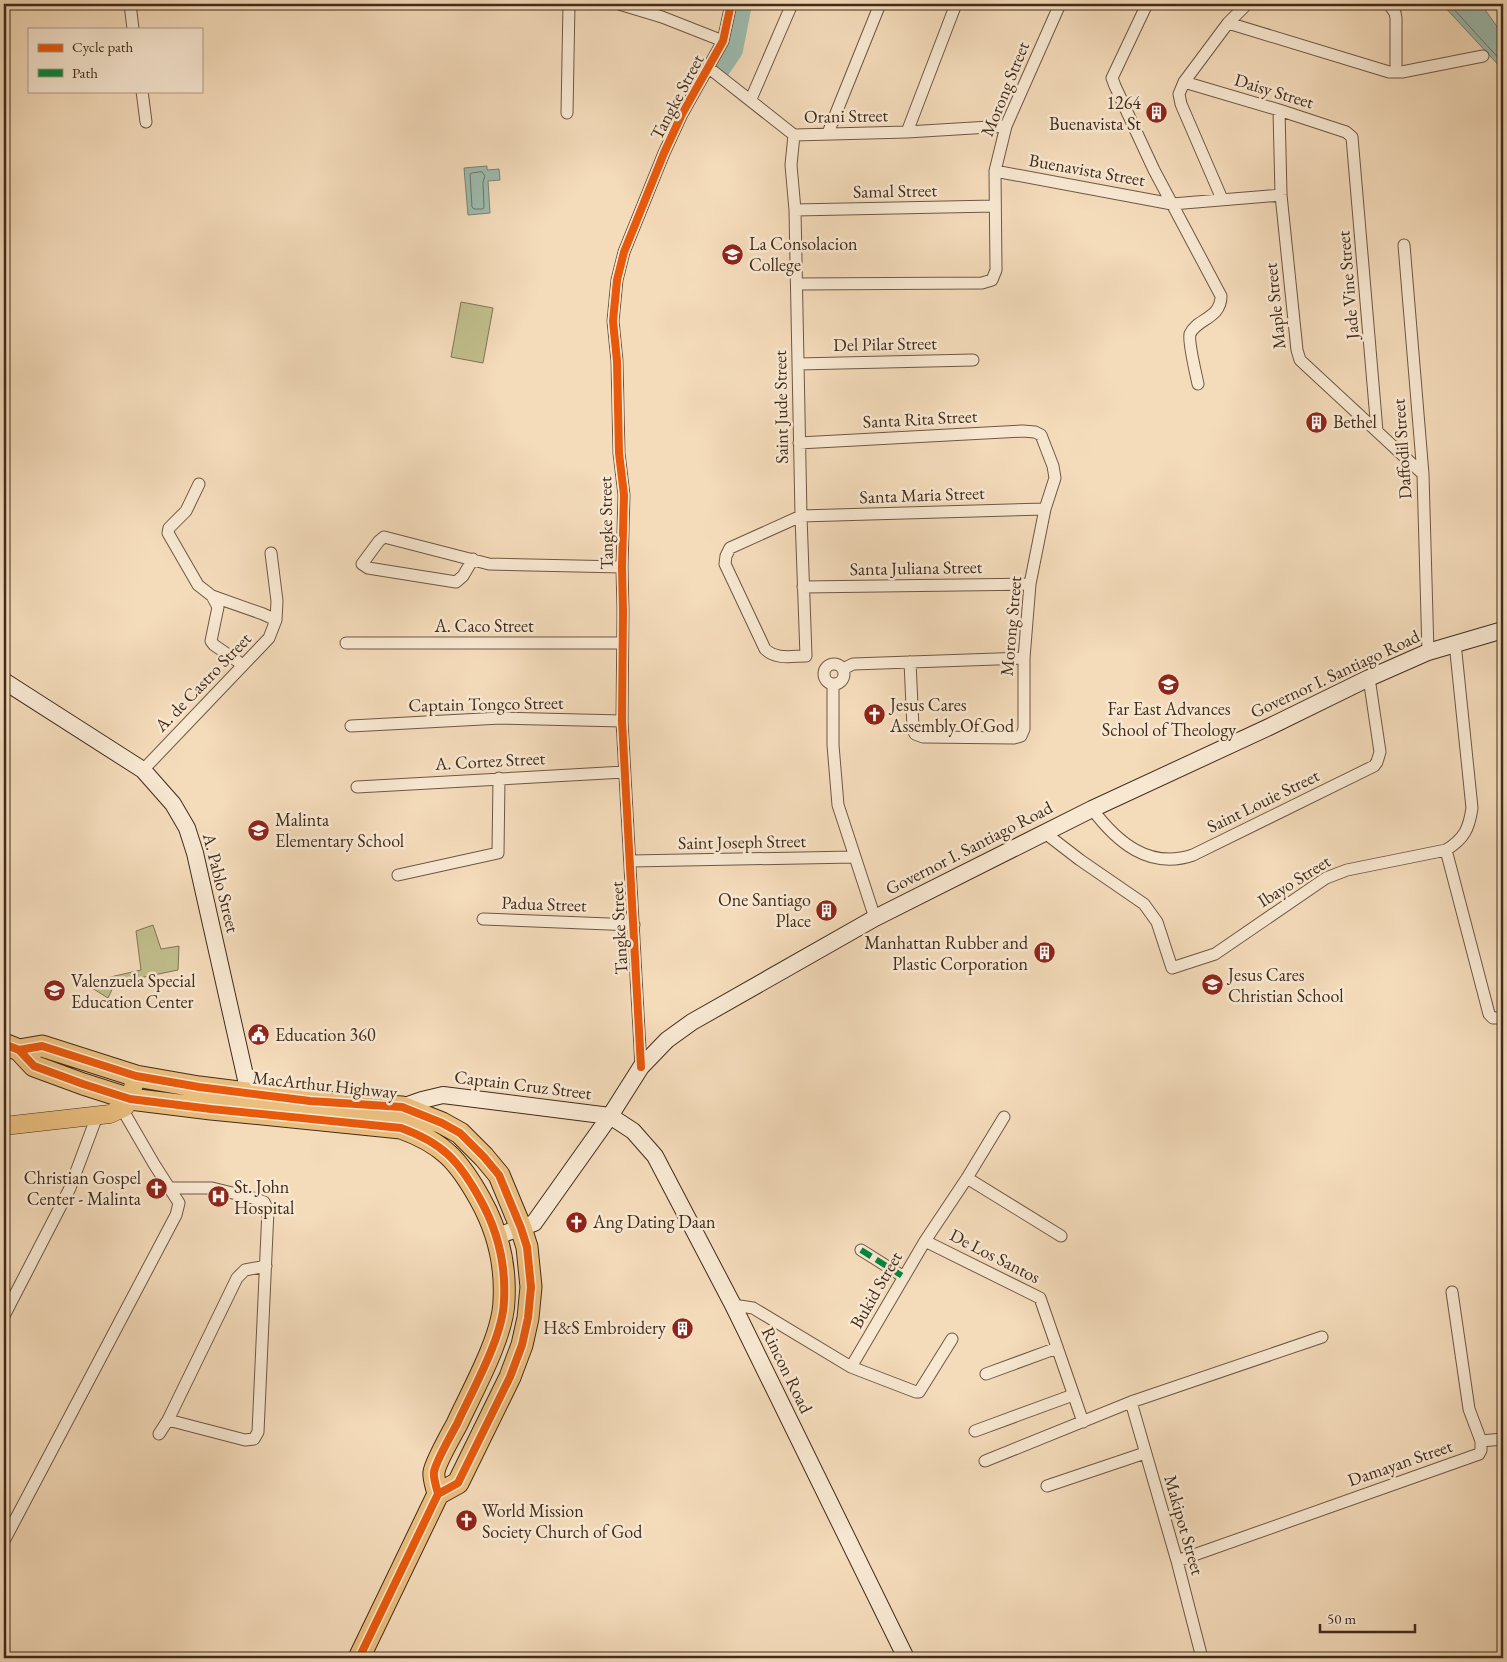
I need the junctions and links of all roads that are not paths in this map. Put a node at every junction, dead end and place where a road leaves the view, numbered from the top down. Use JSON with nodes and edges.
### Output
{"nodes":[{"id":1,"x":130,"y":4,"type":"edge"},
{"id":2,"x":569,"y":4,"type":"edge"},
{"id":3,"x":620,"y":4,"type":"edge"},
{"id":4,"x":731,"y":4,"type":"edge"},
{"id":5,"x":792,"y":4,"type":"edge"},
{"id":6,"x":880,"y":4,"type":"edge"},
{"id":7,"x":956,"y":4,"type":"edge"},
{"id":8,"x":1060,"y":4,"type":"edge"},
{"id":9,"x":1147,"y":4,"type":"edge"},
{"id":10,"x":1247,"y":4,"type":"edge"},
{"id":11,"x":1389,"y":4,"type":"edge"},
{"id":12,"x":1228,"y":23,"type":"junction"},
{"id":13,"x":133,"y":28,"type":"edge"},
{"id":14,"x":723,"y":41,"type":"junction"},
{"id":15,"x":1483,"y":56,"type":"dead end"},
{"id":16,"x":709,"y":68,"type":"junction"},
{"id":17,"x":1396,"y":72,"type":"junction"},
{"id":18,"x":1184,"y":82,"type":"junction"},
{"id":19,"x":142,"y":92,"type":"edge"},
{"id":20,"x":751,"y":99,"type":"junction"},
{"id":21,"x":1279,"y":110,"type":"junction"},
{"id":22,"x":566,"y":113,"type":"dead end"},
{"id":23,"x":146,"y":122,"type":"dead end"},
{"id":24,"x":1006,"y":126,"type":"junction"},
{"id":25,"x":907,"y":132,"type":"junction"},
{"id":26,"x":828,"y":133,"type":"junction"},
{"id":27,"x":794,"y":135,"type":"junction"},
{"id":28,"x":1352,"y":137,"type":"joint"},
{"id":29,"x":995,"y":172,"type":"junction"},
{"id":30,"x":1281,"y":195,"type":"junction"},
{"id":31,"x":1222,"y":199,"type":"junction"},
{"id":32,"x":1172,"y":204,"type":"junction"},
{"id":33,"x":995,"y":206,"type":"junction"},
{"id":34,"x":795,"y":210,"type":"junction"},
{"id":35,"x":1404,"y":245,"type":"dead end"},
{"id":36,"x":796,"y":284,"type":"junction"},
{"id":37,"x":973,"y":360,"type":"dead end"},
{"id":38,"x":798,"y":364,"type":"junction"},
{"id":39,"x":1198,"y":384,"type":"dead end"},
{"id":40,"x":1377,"y":431,"type":"junction"},
{"id":41,"x":1041,"y":435,"type":"joint"},
{"id":42,"x":799,"y":443,"type":"junction"},
{"id":43,"x":1423,"y":474,"type":"junction"},
{"id":44,"x":199,"y":484,"type":"dead end"},
{"id":45,"x":1045,"y":509,"type":"junction"},
{"id":46,"x":801,"y":516,"type":"junction"},
{"id":47,"x":271,"y":553,"type":"dead end"},
{"id":48,"x":473,"y":559,"type":"junction"},
{"id":49,"x":622,"y":567,"type":"junction"},
{"id":50,"x":1030,"y":584,"type":"junction"},
{"id":51,"x":803,"y":587,"type":"junction"},
{"id":52,"x":212,"y":596,"type":"junction"},
{"id":53,"x":276,"y":620,"type":"junction"},
{"id":54,"x":1502,"y":632,"type":"edge"},
{"id":55,"x":346,"y":643,"type":"dead end"},
{"id":56,"x":622,"y":643,"type":"junction"},
{"id":57,"x":1455,"y":643,"type":"junction"},
{"id":58,"x":1428,"y":652,"type":"junction"},
{"id":59,"x":806,"y":656,"type":"junction"},
{"id":60,"x":1024,"y":658,"type":"junction"},
{"id":61,"x":910,"y":662,"type":"junction"},
{"id":62,"x":243,"y":665,"type":"junction"},
{"id":63,"x":825,"y":668,"type":"junction"},
{"id":64,"x":843,"y":670,"type":"junction"},
{"id":65,"x":1369,"y":678,"type":"junction"},
{"id":66,"x":4,"y":681,"type":"edge"},
{"id":67,"x":833,"y":684,"type":"junction"},
{"id":68,"x":622,"y":721,"type":"junction"},
{"id":69,"x":351,"y":726,"type":"dead end"},
{"id":70,"x":143,"y":770,"type":"junction"},
{"id":71,"x":624,"y":772,"type":"junction"},
{"id":72,"x":499,"y":778,"type":"junction"},
{"id":73,"x":357,"y":787,"type":"dead end"},
{"id":74,"x":1092,"y":809,"type":"junction"},
{"id":75,"x":1045,"y":833,"type":"junction"},
{"id":76,"x":1446,"y":850,"type":"junction"},
{"id":77,"x":854,"y":857,"type":"junction"},
{"id":78,"x":631,"y":861,"type":"junction"},
{"id":79,"x":398,"y":875,"type":"dead end"},
{"id":80,"x":875,"y":918,"type":"junction"},
{"id":81,"x":483,"y":919,"type":"dead end"},
{"id":82,"x":634,"y":925,"type":"junction"},
{"id":83,"x":1498,"y":1018,"type":"edge"},
{"id":84,"x":11,"y":1047,"type":"edge"},
{"id":85,"x":641,"y":1067,"type":"junction"},
{"id":86,"x":136,"y":1076,"type":"junction"},
{"id":87,"x":248,"y":1093,"type":"junction"},
{"id":88,"x":127,"y":1103,"type":"junction"},
{"id":89,"x":402,"y":1107,"type":"junction"},
{"id":90,"x":310,"y":1110,"type":"junction"},
{"id":91,"x":347,"y":1113,"type":"junction"},
{"id":92,"x":97,"y":1116,"type":"junction"},
{"id":93,"x":610,"y":1116,"type":"junction"},
{"id":94,"x":1004,"y":1117,"type":"dead end"},
{"id":95,"x":4,"y":1126,"type":"edge"},
{"id":96,"x":967,"y":1178,"type":"junction"},
{"id":97,"x":170,"y":1188,"type":"junction"},
{"id":98,"x":530,"y":1223,"type":"junction"},
{"id":99,"x":497,"y":1236,"type":"junction"},
{"id":100,"x":1061,"y":1236,"type":"dead end"},
{"id":101,"x":925,"y":1241,"type":"junction"},
{"id":102,"x":861,"y":1250,"type":"dead end"},
{"id":103,"x":266,"y":1266,"type":"junction"},
{"id":104,"x":904,"y":1276,"type":"junction"},
{"id":105,"x":1452,"y":1292,"type":"dead end"},
{"id":106,"x":733,"y":1305,"type":"junction"},
{"id":107,"x":4,"y":1316,"type":"edge"},
{"id":108,"x":1322,"y":1337,"type":"dead end"},
{"id":109,"x":952,"y":1339,"type":"dead end"},
{"id":110,"x":1057,"y":1348,"type":"junction"},
{"id":111,"x":851,"y":1367,"type":"junction"},
{"id":112,"x":986,"y":1374,"type":"dead end"},
{"id":113,"x":1073,"y":1395,"type":"junction"},
{"id":114,"x":1131,"y":1402,"type":"junction"},
{"id":115,"x":168,"y":1420,"type":"junction"},
{"id":116,"x":1083,"y":1422,"type":"junction"},
{"id":117,"x":976,"y":1431,"type":"dead end"},
{"id":118,"x":159,"y":1434,"type":"dead end"},
{"id":119,"x":1503,"y":1438,"type":"edge"},
{"id":120,"x":1481,"y":1441,"type":"junction"},
{"id":121,"x":1145,"y":1453,"type":"junction"},
{"id":122,"x":985,"y":1461,"type":"dead end"},
{"id":123,"x":1047,"y":1486,"type":"dead end"},
{"id":124,"x":438,"y":1494,"type":"junction"},
{"id":125,"x":4,"y":1540,"type":"edge"},
{"id":126,"x":1177,"y":1561,"type":"junction"},
{"id":127,"x":359,"y":1658,"type":"edge"},
{"id":128,"x":906,"y":1658,"type":"edge"},
{"id":129,"x":1202,"y":1658,"type":"edge"}],
"edges":[{"from":1,"to":13,"type":"street"},
{"from":2,"to":22,"type":"street"},
{"from":3,"to":14,"type":"street"},
{"from":4,"to":14,"type":"street","name":"Tangke Street"},
{"from":5,"to":20,"type":"street"},
{"from":6,"to":26,"type":"street"},
{"from":7,"to":25,"type":"street"},
{"from":8,"to":24,"type":"street","name":"Morong Street"},
{"from":9,"to":32,"type":"street","name":"Buenavista Street"},
{"from":10,"to":12,"type":"street"},
{"from":11,"to":17,"type":"street"},
{"from":12,"to":17,"type":"street"},
{"from":12,"to":18,"type":"street"},
{"from":14,"to":16,"type":"street","name":"Tangke Street"},
{"from":15,"to":17,"type":"street"},
{"from":16,"to":20,"type":"street","name":"Orani Street"},
{"from":16,"to":49,"type":"street","name":"Tangke Street"},
{"from":18,"to":21,"type":"street","name":"Daisy Street"},
{"from":18,"to":31,"type":"street"},
{"from":19,"to":23,"type":"street"},
{"from":20,"to":27,"type":"street","name":"Orani Street"},
{"from":21,"to":28,"type":"street","name":"Daisy Street"},
{"from":21,"to":30,"type":"street","name":"Maple Street"},
{"from":24,"to":25,"type":"street","name":"Orani Street"},
{"from":24,"to":29,"type":"street","name":"Morong Street"},
{"from":25,"to":26,"type":"street","name":"Orani Street"},
{"from":26,"to":27,"type":"street","name":"Orani Street"},
{"from":27,"to":34,"type":"street","name":"Saint Jude Street"},
{"from":28,"to":40,"type":"street","name":"Jade Vine Street"},
{"from":29,"to":32,"type":"street","name":"Buenavista Street"},
{"from":29,"to":33,"type":"street","name":"Morong Street"},
{"from":30,"to":31,"type":"street","name":"Buenavista Street"},
{"from":30,"to":40,"type":"street","name":"Maple Street"},
{"from":31,"to":32,"type":"street","name":"Buenavista Street"},
{"from":32,"to":39,"type":"street"},
{"from":33,"to":34,"type":"street","name":"Samal Street"},
{"from":33,"to":36,"type":"street","name":"Morong Street"},
{"from":34,"to":36,"type":"street","name":"Saint Jude Street"},
{"from":35,"to":43,"type":"street","name":"Daffodil Street"},
{"from":36,"to":38,"type":"street","name":"Saint Jude Street"},
{"from":37,"to":38,"type":"street","name":"Del Pilar Street"},
{"from":38,"to":42,"type":"street","name":"Saint Jude Street"},
{"from":40,"to":43,"type":"street","name":"Maple Street"},
{"from":41,"to":42,"type":"street","name":"Santa Rita Street"},
{"from":41,"to":45,"type":"street","name":"Morong Street"},
{"from":42,"to":46,"type":"street","name":"Saint Jude Street"},
{"from":43,"to":58,"type":"street","name":"Daffodil Street"},
{"from":44,"to":52,"type":"street"},
{"from":45,"to":46,"type":"street","name":"Santa Maria Street"},
{"from":45,"to":50,"type":"street","name":"Morong Street"},
{"from":46,"to":51,"type":"street","name":"Saint Jude Street"},
{"from":46,"to":59,"type":"street"},
{"from":47,"to":53,"type":"street","name":"A. de Castro Street"},
{"from":48,"to":48,"type":"street"},
{"from":48,"to":49,"type":"street"},
{"from":49,"to":56,"type":"street","name":"Tangke Street"},
{"from":50,"to":51,"type":"street","name":"Santa Juliana Street"},
{"from":50,"to":60,"type":"street","name":"Morong Street"},
{"from":51,"to":59,"type":"street","name":"Saint Jude Street"},
{"from":52,"to":53,"type":"street"},
{"from":52,"to":62,"type":"street"},
{"from":53,"to":62,"type":"street","name":"A. de Castro Street"},
{"from":54,"to":57,"type":"main road","name":"Governor I. Santiago Road"},
{"from":55,"to":56,"type":"street","name":"A. Caco Street"},
{"from":56,"to":68,"type":"street","name":"Tangke Street"},
{"from":57,"to":58,"type":"main road","name":"Governor I. Santiago Road"},
{"from":57,"to":76,"type":"street","name":"Ibayo Street"},
{"from":58,"to":65,"type":"main road","name":"Governor I. Santiago Road"},
{"from":59,"to":63,"type":"street"},
{"from":60,"to":61,"type":"street"},
{"from":60,"to":61,"type":"street","name":"Morong Street"},
{"from":61,"to":64,"type":"street"},
{"from":62,"to":70,"type":"street","name":"A. de Castro Street"},
{"from":63,"to":64,"type":"street"},
{"from":63,"to":67,"type":"street"},
{"from":64,"to":67,"type":"street"},
{"from":65,"to":74,"type":"main road","name":"Governor I. Santiago Road"},
{"from":65,"to":74,"type":"street","name":"Saint Louie Street"},
{"from":66,"to":70,"type":"main road","name":"A. Pablo Street"},
{"from":67,"to":77,"type":"street"},
{"from":68,"to":69,"type":"street","name":"Captain Tongco Street"},
{"from":68,"to":71,"type":"street","name":"Tangke Street"},
{"from":70,"to":87,"type":"main road","name":"A. Pablo Street"},
{"from":71,"to":72,"type":"street","name":"A. Cortez Street"},
{"from":71,"to":78,"type":"street","name":"Tangke Street"},
{"from":72,"to":73,"type":"street","name":"A. Cortez Street"},
{"from":72,"to":79,"type":"street"},
{"from":74,"to":75,"type":"main road","name":"Governor I. Santiago Road"},
{"from":75,"to":76,"type":"street","name":"Ibayo Street"},
{"from":75,"to":80,"type":"main road","name":"Governor I. Santiago Road"},
{"from":76,"to":83,"type":"street"},
{"from":77,"to":78,"type":"street","name":"Saint Joseph Street"},
{"from":77,"to":80,"type":"street"},
{"from":78,"to":82,"type":"street","name":"Tangke Street"},
{"from":80,"to":85,"type":"main road","name":"Governor I. Santiago Road"},
{"from":81,"to":82,"type":"street","name":"Padua Street"},
{"from":82,"to":85,"type":"street","name":"Tangke Street"},
{"from":84,"to":86,"type":"highway","name":"MacArthur Highway"},
{"from":84,"to":88,"type":"highway","name":"MacArthur Highway"},
{"from":85,"to":93,"type":"main road","name":"Governor I. Santiago Road"},
{"from":86,"to":87,"type":"highway","name":"MacArthur Highway"},
{"from":86,"to":88,"type":"main road"},
{"from":87,"to":90,"type":"highway","name":"MacArthur Highway"},
{"from":88,"to":90,"type":"highway","name":"MacArthur Highway"},
{"from":88,"to":92,"type":"main road"},
{"from":88,"to":97,"type":"street"},
{"from":89,"to":91,"type":"highway","name":"MacArthur Highway"},
{"from":89,"to":93,"type":"main road","name":"Captain Cruz Street"},
{"from":89,"to":98,"type":"highway","name":"MacArthur Highway"},
{"from":90,"to":91,"type":"highway","name":"MacArthur Highway"},
{"from":91,"to":99,"type":"highway","name":"MacArthur Highway"},
{"from":92,"to":95,"type":"main road"},
{"from":92,"to":107,"type":"street"},
{"from":93,"to":98,"type":"main road","name":"Governor I. Santiago Road"},
{"from":93,"to":106,"type":"main road","name":"Rincon Road"},
{"from":94,"to":96,"type":"street","name":"Bukid Street"},
{"from":96,"to":100,"type":"street"},
{"from":96,"to":101,"type":"street","name":"Bukid Street"},
{"from":97,"to":103,"type":"street"},
{"from":97,"to":125,"type":"street"},
{"from":98,"to":99,"type":"main road"},
{"from":98,"to":124,"type":"highway","name":"MacArthur Highway"},
{"from":99,"to":124,"type":"highway","name":"MacArthur Highway"},
{"from":101,"to":104,"type":"street","name":"Bukid Street"},
{"from":101,"to":110,"type":"street","name":"De Los Santos"},
{"from":102,"to":104,"type":"street"},
{"from":103,"to":115,"type":"street"},
{"from":103,"to":115,"type":"street"},
{"from":104,"to":111,"type":"street","name":"Bukid Street"},
{"from":105,"to":120,"type":"street"},
{"from":106,"to":111,"type":"street"},
{"from":106,"to":128,"type":"main road","name":"Rincon Road"},
{"from":108,"to":114,"type":"street"},
{"from":109,"to":111,"type":"street"},
{"from":110,"to":112,"type":"street"},
{"from":110,"to":113,"type":"street","name":"De Los Santos"},
{"from":113,"to":116,"type":"street","name":"De Los Santos"},
{"from":113,"to":117,"type":"street"},
{"from":114,"to":116,"type":"street"},
{"from":114,"to":121,"type":"street","name":"Makipot Street"},
{"from":115,"to":118,"type":"street"},
{"from":116,"to":122,"type":"street"},
{"from":119,"to":120,"type":"street"},
{"from":120,"to":126,"type":"street","name":"Damayan Street"},
{"from":121,"to":123,"type":"street"},
{"from":121,"to":126,"type":"street","name":"Makipot Street"},
{"from":124,"to":127,"type":"highway"},
{"from":126,"to":129,"type":"street","name":"Makipot Street"}]}
